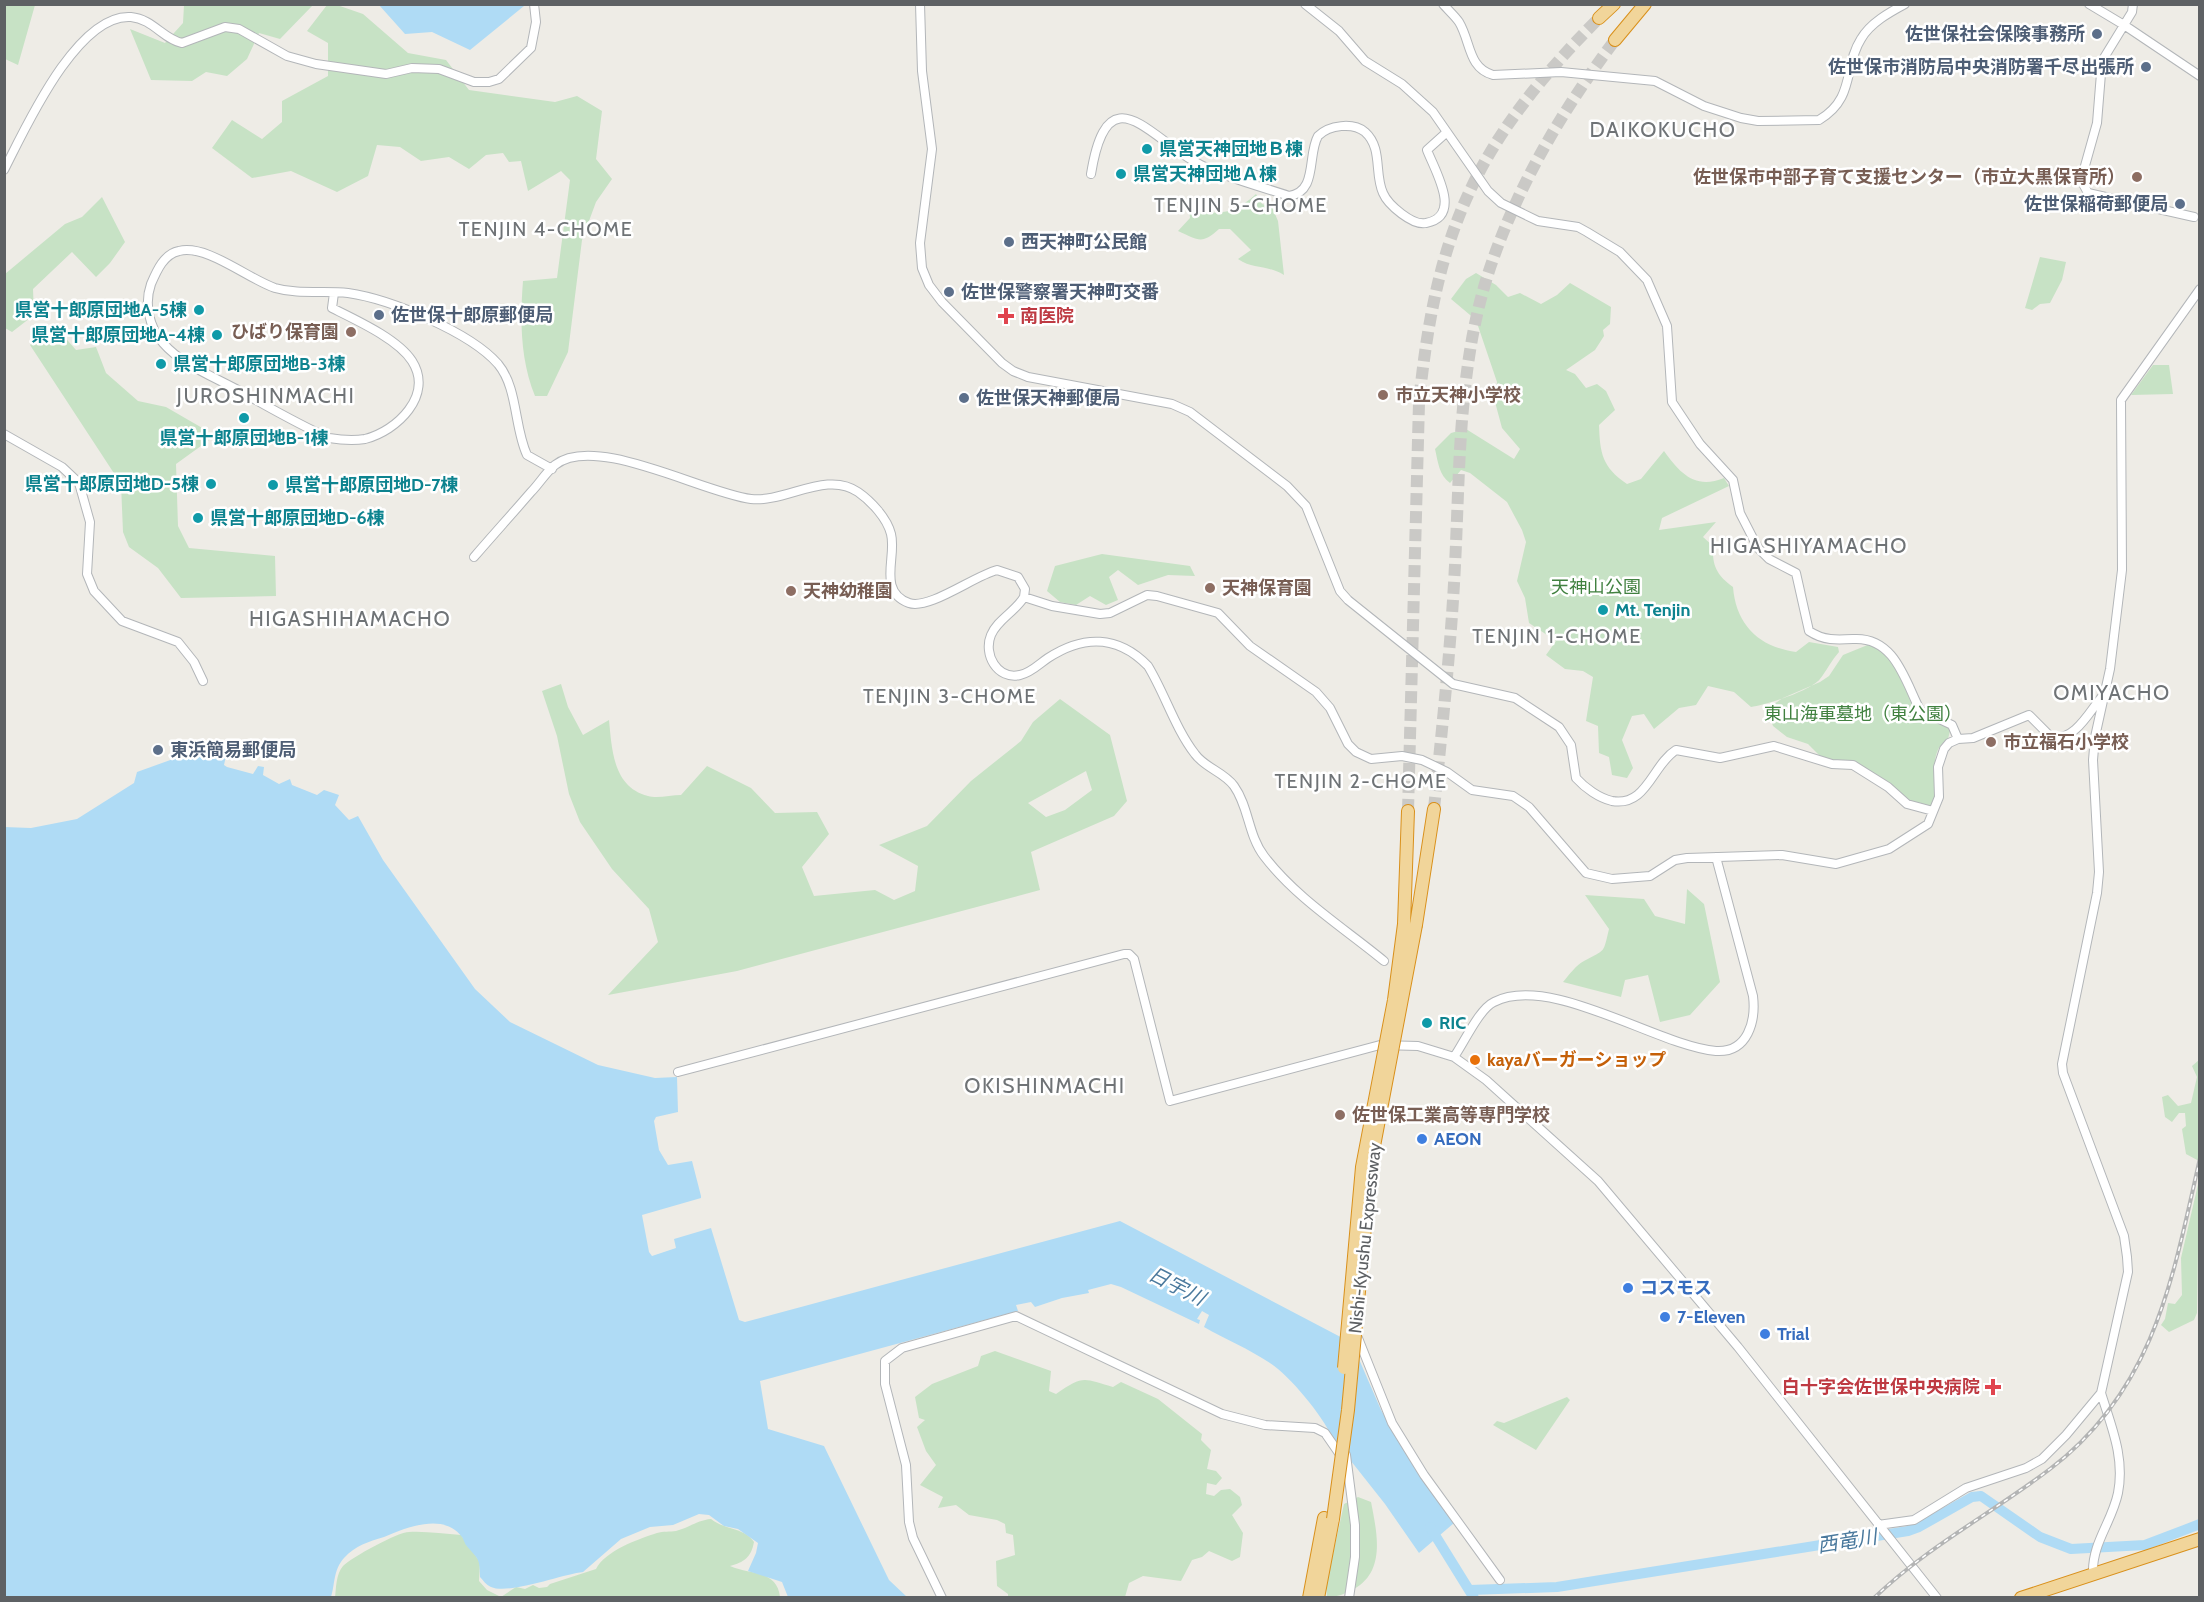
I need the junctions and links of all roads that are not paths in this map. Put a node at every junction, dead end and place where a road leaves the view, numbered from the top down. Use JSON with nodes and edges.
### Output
{"nodes":[{"id":1,"x":534,"y":4,"type":"edge"},
{"id":2,"x":920,"y":4,"type":"edge"},
{"id":3,"x":1305,"y":4,"type":"edge"},
{"id":4,"x":1443,"y":4,"type":"edge"},
{"id":5,"x":1614,"y":4,"type":"edge"},
{"id":6,"x":1646,"y":4,"type":"edge"},
{"id":7,"x":1905,"y":4,"type":"edge"},
{"id":8,"x":2089,"y":4,"type":"edge"},
{"id":9,"x":2133,"y":4,"type":"edge"},
{"id":10,"x":1599,"y":18,"type":"tunnel mouth"},
{"id":11,"x":2124,"y":25,"type":"junction"},
{"id":12,"x":1615,"y":40,"type":"tunnel mouth"},
{"id":13,"x":2199,"y":76,"type":"edge"},
{"id":14,"x":1447,"y":132,"type":"junction"},
{"id":15,"x":4,"y":170,"type":"edge"},
{"id":16,"x":1090,"y":174,"type":"dead end"},
{"id":17,"x":2194,"y":217,"type":"dead end"},
{"id":18,"x":2199,"y":289,"type":"edge"},
{"id":19,"x":334,"y":293,"type":"junction"},
{"id":20,"x":4,"y":434,"type":"edge"},
{"id":21,"x":552,"y":469,"type":"junction"},
{"id":22,"x":474,"y":557,"type":"dead end"},
{"id":23,"x":1024,"y":597,"type":"junction"},
{"id":24,"x":203,"y":681,"type":"dead end"},
{"id":25,"x":2107,"y":692,"type":"junction"},
{"id":26,"x":1958,"y":739,"type":"junction"},
{"id":27,"x":1434,"y":809,"type":"tunnel mouth"},
{"id":28,"x":1408,"y":811,"type":"tunnel mouth"},
{"id":29,"x":1933,"y":811,"type":"junction"},
{"id":30,"x":1716,"y":857,"type":"junction"},
{"id":31,"x":1410,"y":924,"type":"junction"},
{"id":32,"x":1384,"y":961,"type":"dead end"},
{"id":33,"x":1380,"y":1046,"type":"junction"},
{"id":34,"x":1454,"y":1057,"type":"junction"},
{"id":35,"x":678,"y":1072,"type":"dead end"},
{"id":36,"x":1352,"y":1311,"type":"junction"},
{"id":37,"x":2101,"y":1393,"type":"junction"},
{"id":38,"x":1346,"y":1459,"type":"junction"},
{"id":39,"x":1329,"y":1519,"type":"junction"},
{"id":40,"x":1881,"y":1528,"type":"junction"},
{"id":41,"x":2199,"y":1539,"type":"edge"},
{"id":42,"x":2093,"y":1573,"type":"junction"},
{"id":43,"x":1500,"y":1580,"type":"dead end"},
{"id":44,"x":942,"y":1598,"type":"edge"},
{"id":45,"x":1309,"y":1598,"type":"edge"},
{"id":46,"x":1318,"y":1598,"type":"edge"},
{"id":47,"x":1349,"y":1598,"type":"edge"},
{"id":48,"x":1937,"y":1598,"type":"edge"},
{"id":49,"x":2021,"y":1598,"type":"edge"}],
"edges":[{"from":1,"to":15,"type":"street"},
{"from":2,"to":29,"type":"street"},
{"from":3,"to":14,"type":"street"},
{"from":4,"to":7,"type":"street"},
{"from":5,"to":10,"type":"highway"},
{"from":6,"to":12,"type":"highway"},
{"from":8,"to":11,"type":"street"},
{"from":9,"to":11,"type":"street"},
{"from":11,"to":13,"type":"street"},
{"from":11,"to":17,"type":"street"},
{"from":14,"to":16,"type":"street"},
{"from":14,"to":26,"type":"street"},
{"from":18,"to":25,"type":"street"},
{"from":19,"to":19,"type":"street"},
{"from":19,"to":21,"type":"street"},
{"from":20,"to":24,"type":"street"},
{"from":21,"to":22,"type":"street"},
{"from":21,"to":23,"type":"street"},
{"from":23,"to":30,"type":"street"},
{"from":23,"to":32,"type":"street"},
{"from":25,"to":26,"type":"street"},
{"from":25,"to":37,"type":"street"},
{"from":26,"to":29,"type":"street"},
{"from":27,"to":31,"type":"highway","name":"Nishi-Kyushu Expressway"},
{"from":28,"to":31,"type":"highway","name":"Nishi-Kyushu Expressway"},
{"from":29,"to":30,"type":"street"},
{"from":30,"to":34,"type":"street"},
{"from":31,"to":39,"type":"highway","name":"Nishi-Kyushu Expressway","bridge":true},
{"from":33,"to":34,"type":"street"},
{"from":33,"to":35,"type":"street"},
{"from":33,"to":36,"type":"street"},
{"from":34,"to":40,"type":"street"},
{"from":36,"to":38,"type":"street","bridge":true},
{"from":36,"to":43,"type":"street"},
{"from":37,"to":40,"type":"street"},
{"from":37,"to":42,"type":"street"},
{"from":38,"to":44,"type":"street"},
{"from":38,"to":47,"type":"street"},
{"from":39,"to":45,"type":"highway","name":"Nishi-Kyushu Expressway"},
{"from":39,"to":46,"type":"highway","name":"Nishi-Kyushu Expressway"},
{"from":40,"to":48,"type":"street"},
{"from":41,"to":42,"type":"highway"},
{"from":42,"to":49,"type":"highway"}]}
